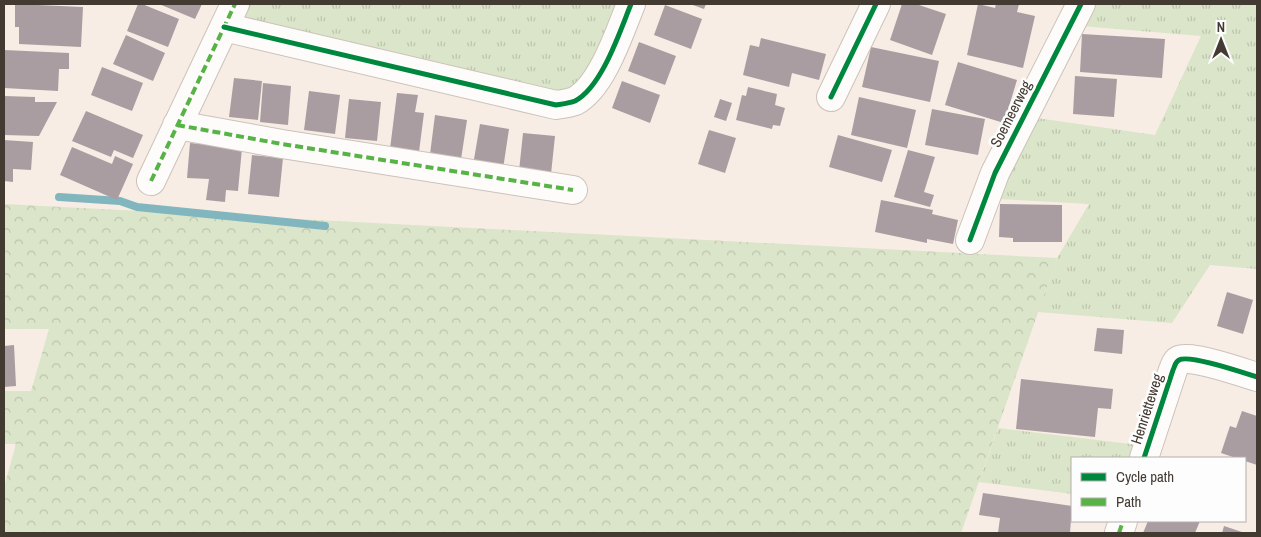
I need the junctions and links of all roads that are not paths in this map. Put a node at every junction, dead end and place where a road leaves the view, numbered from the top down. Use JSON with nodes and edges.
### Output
{"nodes":[{"id":1,"x":631,"y":4,"type":"edge"},
{"id":2,"x":876,"y":4,"type":"edge"},
{"id":3,"x":1081,"y":4,"type":"edge"},
{"id":4,"x":229,"y":15,"type":"edge"},
{"id":5,"x":832,"y":97,"type":"dead end"},
{"id":6,"x":177,"y":125,"type":"junction"},
{"id":7,"x":151,"y":181,"type":"dead end"},
{"id":8,"x":573,"y":190,"type":"dead end"},
{"id":9,"x":970,"y":240,"type":"dead end"},
{"id":10,"x":1257,"y":377,"type":"edge"},
{"id":11,"x":1144,"y":457,"type":"edge"}],
"edges":[{"from":1,"to":4,"type":"street"},
{"from":2,"to":5,"type":"street"},
{"from":3,"to":9,"type":"street","name":"Soemeerweg"},
{"from":4,"to":6,"type":"street"},
{"from":6,"to":7,"type":"street"},
{"from":6,"to":8,"type":"street"},
{"from":10,"to":11,"type":"street","name":"Henrietteweg"}]}
